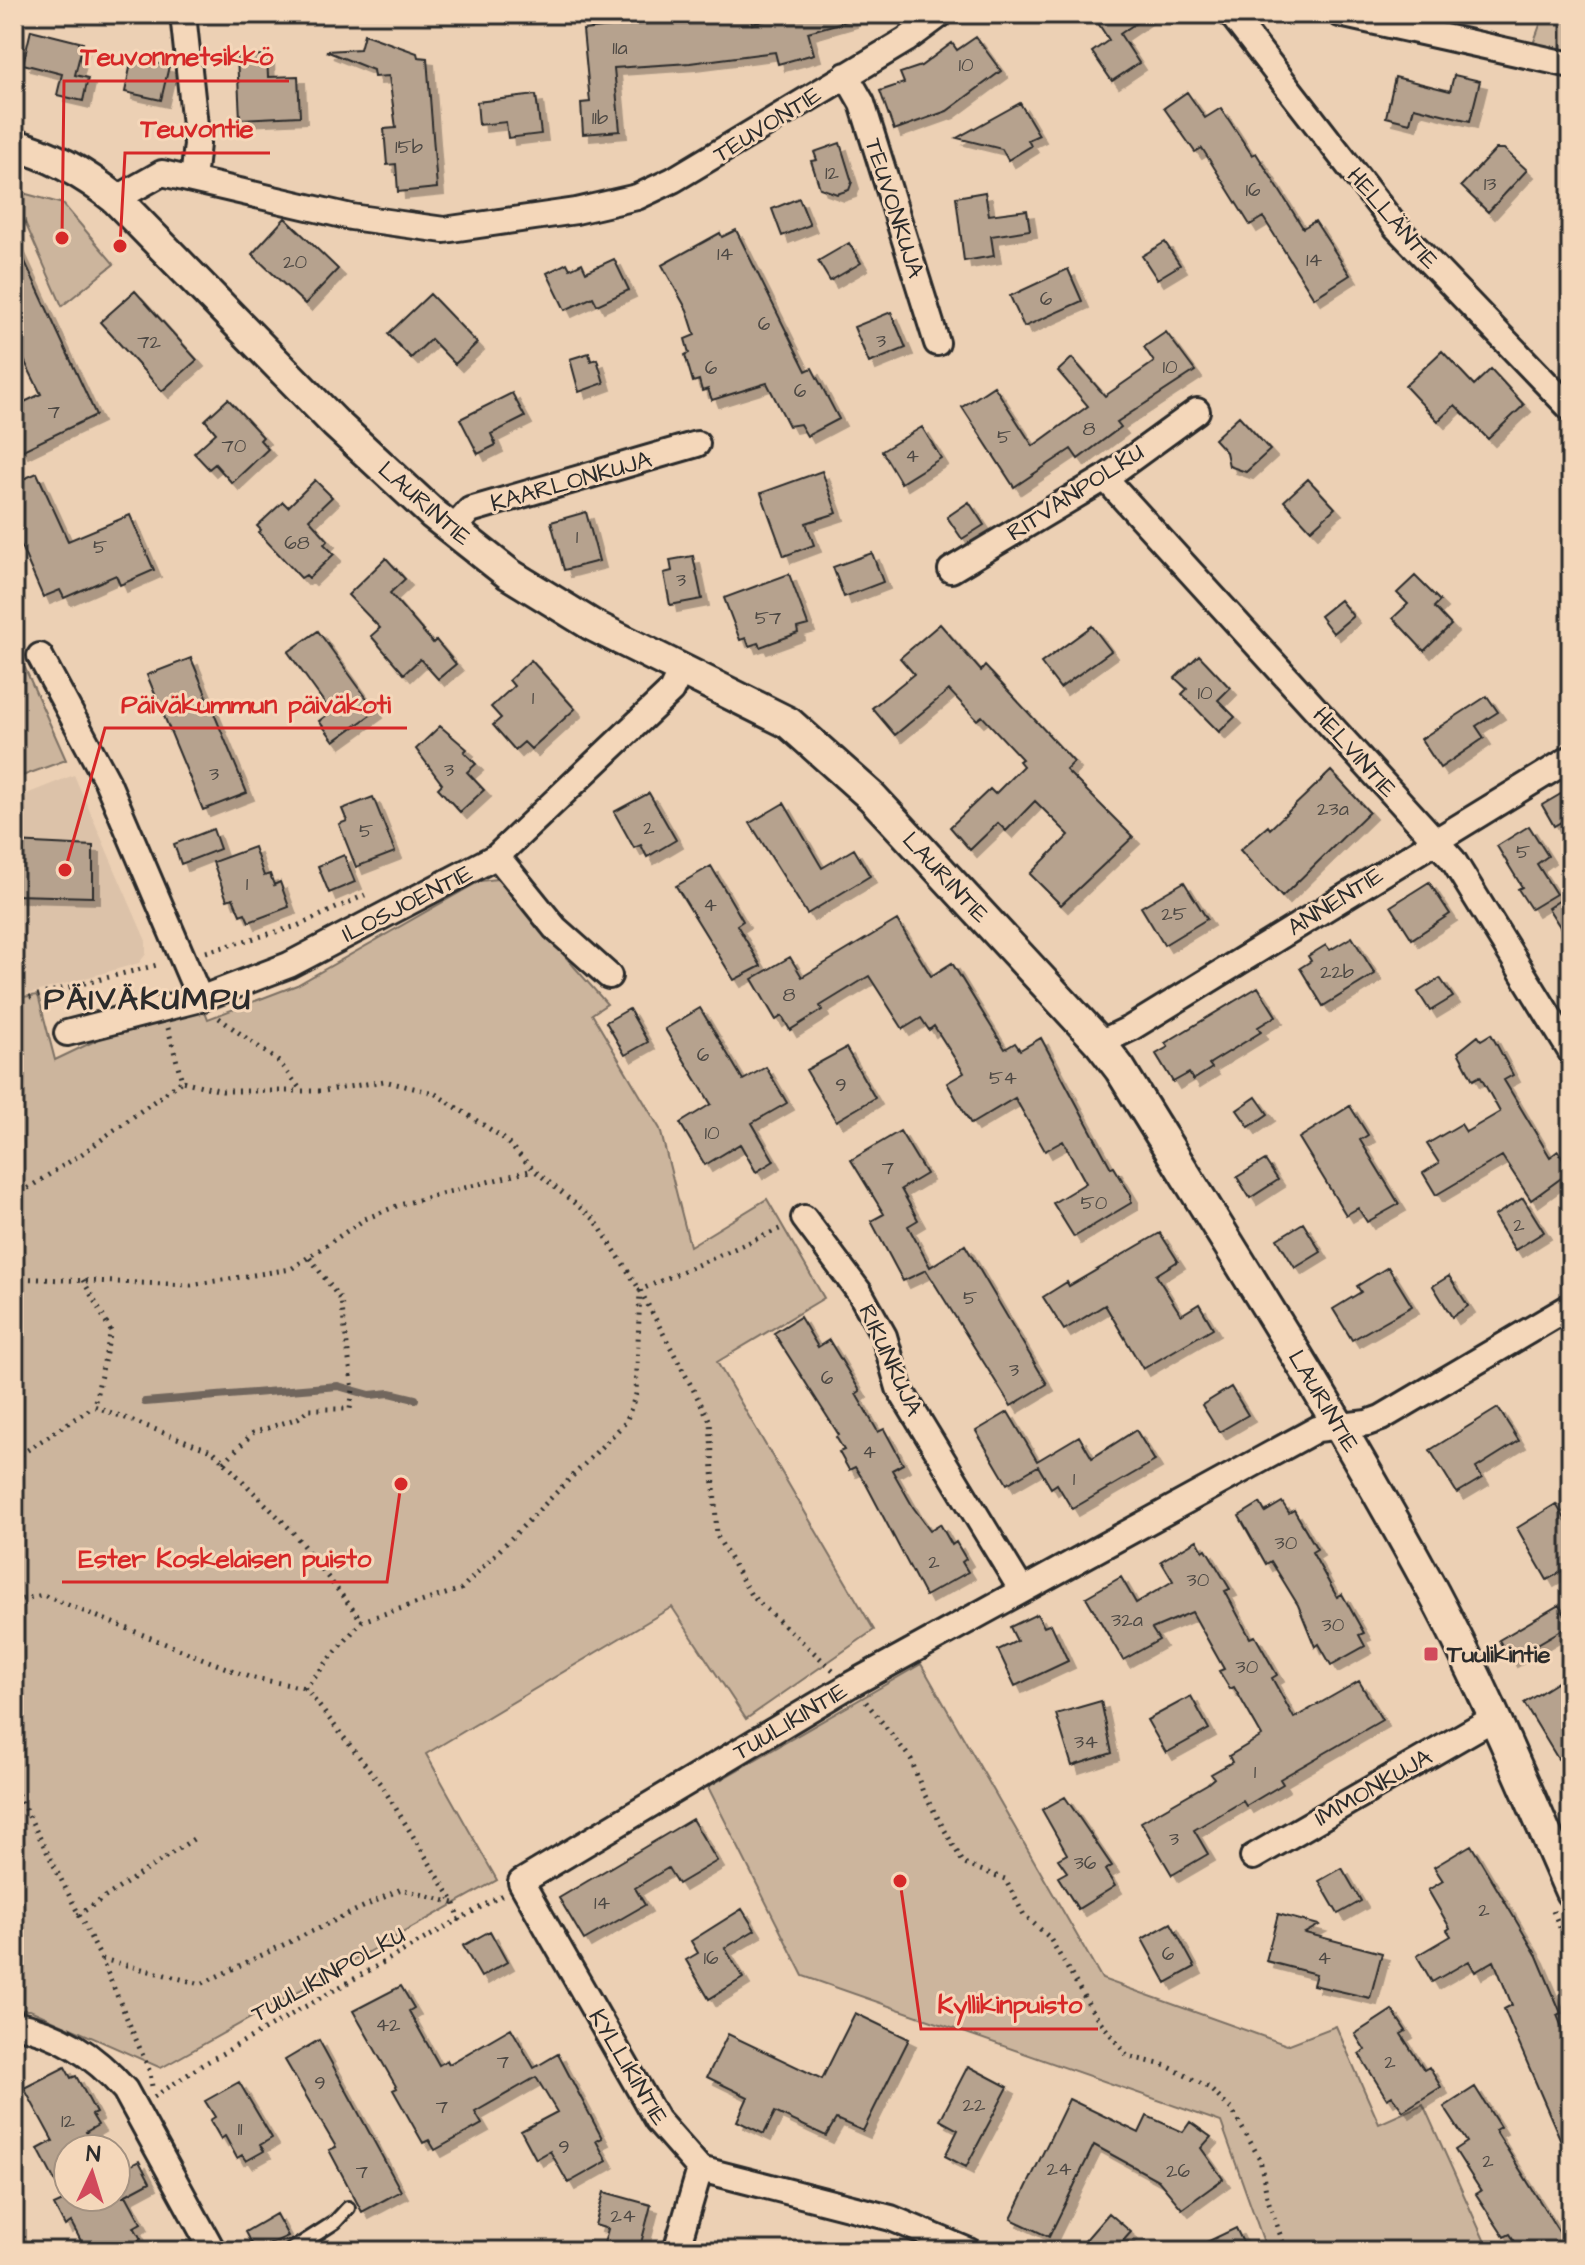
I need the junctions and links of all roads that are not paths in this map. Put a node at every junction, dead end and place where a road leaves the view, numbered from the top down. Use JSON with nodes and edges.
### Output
{"nodes":[{"id":1,"x":183,"y":14,"type":"edge"},
{"id":2,"x":941,"y":14,"type":"edge"},
{"id":3,"x":1231,"y":14,"type":"edge"},
{"id":4,"x":1340,"y":14,"type":"edge"},
{"id":5,"x":1571,"y":65,"type":"edge"},
{"id":6,"x":846,"y":75,"type":"junction"},
{"id":7,"x":14,"y":145,"type":"edge"},
{"id":8,"x":193,"y":180,"type":"junction"},
{"id":9,"x":116,"y":199,"type":"junction"},
{"id":10,"x":937,"y":343,"type":"dead end"},
{"id":11,"x":1571,"y":409,"type":"edge"},
{"id":12,"x":1197,"y":411,"type":"dead end"},
{"id":13,"x":697,"y":444,"type":"dead end"},
{"id":14,"x":1105,"y":478,"type":"junction"},
{"id":15,"x":453,"y":529,"type":"junction"},
{"id":16,"x":951,"y":570,"type":"dead end"},
{"id":17,"x":40,"y":656,"type":"dead end"},
{"id":18,"x":682,"y":668,"type":"junction"},
{"id":19,"x":1571,"y":758,"type":"edge"},
{"id":20,"x":1435,"y":839,"type":"junction"},
{"id":21,"x":497,"y":856,"type":"junction"},
{"id":22,"x":609,"y":976,"type":"dead end"},
{"id":23,"x":208,"y":1008,"type":"junction"},
{"id":24,"x":67,"y":1033,"type":"dead end"},
{"id":25,"x":1100,"y":1043,"type":"junction"},
{"id":26,"x":1571,"y":1052,"type":"edge"},
{"id":27,"x":804,"y":1218,"type":"road end"},
{"id":28,"x":1571,"y":1306,"type":"edge"},
{"id":29,"x":1341,"y":1427,"type":"junction"},
{"id":30,"x":1021,"y":1589,"type":"junction"},
{"id":31,"x":1494,"y":1718,"type":"junction"},
{"id":32,"x":1253,"y":1857,"type":"dead end"},
{"id":33,"x":521,"y":1882,"type":"joint"},
{"id":34,"x":1558,"y":1894,"type":"edge"},
{"id":35,"x":14,"y":2024,"type":"edge"},
{"id":36,"x":700,"y":2169,"type":"junction"},
{"id":37,"x":348,"y":2208,"type":"dead end"},
{"id":38,"x":213,"y":2251,"type":"edge"},
{"id":39,"x":290,"y":2251,"type":"edge"},
{"id":40,"x":676,"y":2251,"type":"edge"},
{"id":41,"x":969,"y":2251,"type":"edge"}],
"edges":[{"from":1,"to":8,"type":"street"},
{"from":2,"to":6,"type":"street","name":"TEUVONTIE"},
{"from":3,"to":11,"type":"street","name":"HELLÄNTIE"},
{"from":4,"to":5,"type":"street"},
{"from":6,"to":8,"type":"street","name":"TEUVONTIE"},
{"from":6,"to":10,"type":"street","name":"TEUVONKUJA"},
{"from":7,"to":9,"type":"street","name":"LAURINTIE"},
{"from":8,"to":9,"type":"street","name":"TEUVONTIE"},
{"from":9,"to":15,"type":"street","name":"LAURINTIE"},
{"from":12,"to":14,"type":"street","name":"RITVANPOLKU"},
{"from":13,"to":15,"type":"street","name":"KAARLONKUJA"},
{"from":14,"to":16,"type":"street","name":"RITVANPOLKU"},
{"from":14,"to":20,"type":"street","name":"HELVINTIE"},
{"from":15,"to":18,"type":"street","name":"LAURINTIE"},
{"from":17,"to":23,"type":"street"},
{"from":18,"to":21,"type":"street","name":"ILOSJOENTIE"},
{"from":18,"to":25,"type":"street","name":"LAURINTIE"},
{"from":19,"to":20,"type":"street","name":"ANNENTIE"},
{"from":20,"to":25,"type":"street","name":"ANNENTIE"},
{"from":20,"to":26,"type":"street","name":"HELVINTIE"},
{"from":21,"to":22,"type":"street"},
{"from":21,"to":23,"type":"street","name":"ILOSJOENTIE"},
{"from":23,"to":24,"type":"street","name":"ILOSJOENTIE"},
{"from":25,"to":29,"type":"street","name":"LAURINTIE"},
{"from":27,"to":30,"type":"street","name":"RIKUNKUJA"},
{"from":28,"to":29,"type":"street","name":"TUULIKINTIE"},
{"from":29,"to":30,"type":"street","name":"TUULIKINTIE"},
{"from":29,"to":31,"type":"street","name":"LAURINTIE"},
{"from":30,"to":33,"type":"street","name":"TUULIKINTIE"},
{"from":31,"to":32,"type":"street","name":"IMMONKUJA"},
{"from":31,"to":34,"type":"street","name":"LAURINTIE"},
{"from":33,"to":36,"type":"street","name":"KYLLIKINTIE"},
{"from":35,"to":38,"type":"street"},
{"from":36,"to":40,"type":"street"},
{"from":36,"to":41,"type":"street"},
{"from":37,"to":39,"type":"lane"}]}
